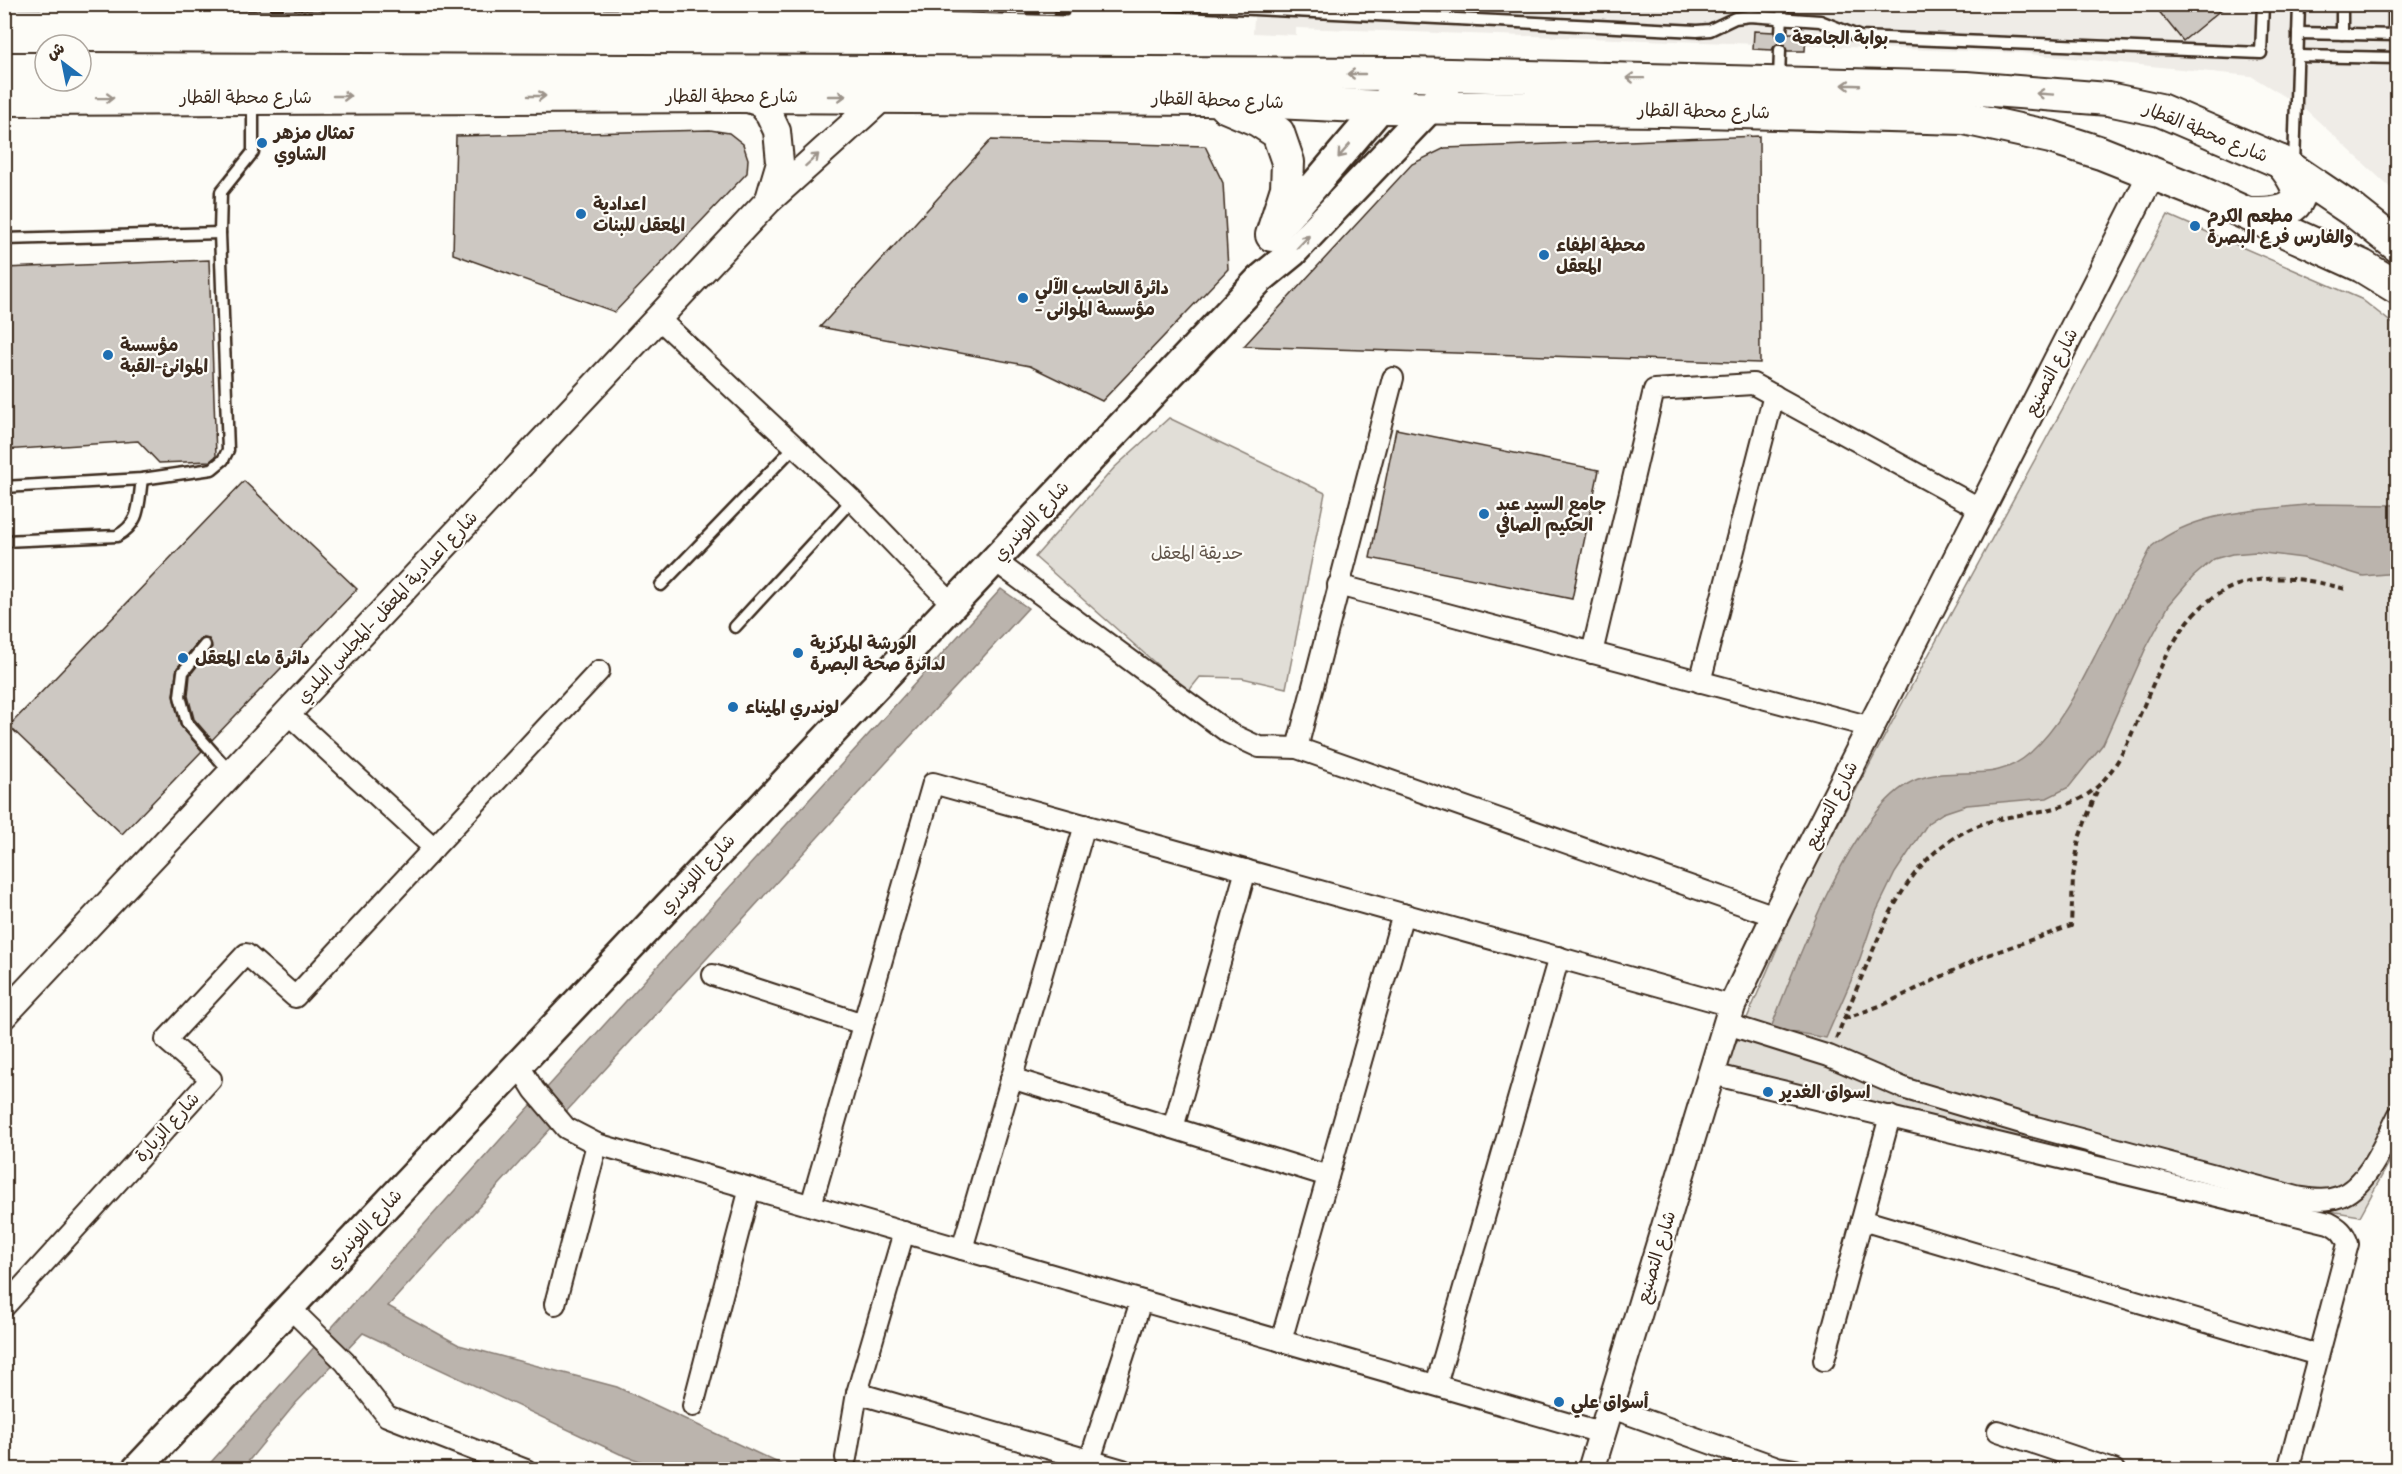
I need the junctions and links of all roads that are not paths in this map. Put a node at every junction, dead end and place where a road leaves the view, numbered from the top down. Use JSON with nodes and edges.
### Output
{"nodes":[{"id":1,"x":1153,"y":4,"type":"edge"},
{"id":2,"x":1340,"y":4,"type":"edge"},
{"id":3,"x":1782,"y":4,"type":"edge"},
{"id":4,"x":2263,"y":4,"type":"edge"},
{"id":5,"x":2299,"y":4,"type":"edge"},
{"id":6,"x":2342,"y":4,"type":"edge"},
{"id":7,"x":2394,"y":4,"type":"edge"},
{"id":8,"x":1350,"y":13,"type":"junction"},
{"id":9,"x":1782,"y":17,"type":"junction"},
{"id":10,"x":1781,"y":32,"type":"dead end"},
{"id":11,"x":2298,"y":33,"type":"junction"},
{"id":12,"x":2342,"y":34,"type":"junction"},
{"id":13,"x":2396,"y":35,"type":"edge"},
{"id":14,"x":1780,"y":50,"type":"dead end"},
{"id":15,"x":2298,"y":56,"type":"junction"},
{"id":16,"x":2397,"y":58,"type":"edge"},
{"id":17,"x":4,"y":69,"type":"edge"},
{"id":18,"x":33,"y":69,"type":"edge"},
{"id":19,"x":93,"y":69,"type":"edge"},
{"id":20,"x":1409,"y":74,"type":"junction"},
{"id":21,"x":1453,"y":76,"type":"junction"},
{"id":22,"x":1666,"y":79,"type":"junction"},
{"id":23,"x":1779,"y":82,"type":"junction"},
{"id":24,"x":253,"y":96,"type":"junction"},
{"id":25,"x":736,"y":96,"type":"junction"},
{"id":26,"x":884,"y":96,"type":"junction"},
{"id":27,"x":4,"y":99,"type":"edge"},
{"id":28,"x":1207,"y":99,"type":"junction"},
{"id":29,"x":2108,"y":99,"type":"junction"},
{"id":30,"x":1382,"y":107,"type":"junction"},
{"id":31,"x":1431,"y":107,"type":"junction"},
{"id":32,"x":1663,"y":110,"type":"junction"},
{"id":33,"x":2102,"y":153,"type":"junction"},
{"id":34,"x":2287,"y":166,"type":"junction"},
{"id":35,"x":2152,"y":173,"type":"junction"},
{"id":36,"x":769,"y":200,"type":"junction"},
{"id":37,"x":2248,"y":214,"type":"junction"},
{"id":38,"x":220,"y":233,"type":"junction"},
{"id":39,"x":1272,"y":235,"type":"junction"},
{"id":40,"x":4,"y":239,"type":"edge"},
{"id":41,"x":2397,"y":246,"type":"edge"},
{"id":42,"x":1258,"y":280,"type":"junction"},
{"id":43,"x":2397,"y":288,"type":"edge"},
{"id":44,"x":658,"y":318,"type":"junction"},
{"id":45,"x":1393,"y":378,"type":"dead end"},
{"id":46,"x":1774,"y":395,"type":"junction"},
{"id":47,"x":795,"y":446,"type":"junction"},
{"id":48,"x":142,"y":479,"type":"junction"},
{"id":49,"x":4,"y":487,"type":"edge"},
{"id":50,"x":852,"y":500,"type":"junction"},
{"id":51,"x":1981,"y":509,"type":"junction"},
{"id":52,"x":4,"y":541,"type":"edge"},
{"id":53,"x":994,"y":560,"type":"junction"},
{"id":54,"x":662,"y":585,"type":"dead end"},
{"id":55,"x":1338,"y":585,"type":"junction"},
{"id":56,"x":952,"y":604,"type":"junction"},
{"id":57,"x":735,"y":627,"type":"dead end"},
{"id":58,"x":205,"y":645,"type":"dead end"},
{"id":59,"x":1592,"y":653,"type":"junction"},
{"id":60,"x":599,"y":671,"type":"dead end"},
{"id":61,"x":1700,"y":682,"type":"junction"},
{"id":62,"x":287,"y":713,"type":"junction"},
{"id":63,"x":1870,"y":727,"type":"junction"},
{"id":64,"x":1297,"y":748,"type":"junction"},
{"id":65,"x":231,"y":773,"type":"junction"},
{"id":66,"x":1085,"y":825,"type":"junction"},
{"id":67,"x":434,"y":848,"type":"junction"},
{"id":68,"x":1246,"y":870,"type":"junction"},
{"id":69,"x":1403,"y":914,"type":"junction"},
{"id":70,"x":1775,"y":916,"type":"junction"},
{"id":71,"x":1559,"y":957,"type":"junction"},
{"id":72,"x":713,"y":975,"type":"dead end"},
{"id":73,"x":4,"y":1015,"type":"edge"},
{"id":74,"x":1730,"y":1015,"type":"junction"},
{"id":75,"x":863,"y":1024,"type":"junction"},
{"id":76,"x":518,"y":1064,"type":"junction"},
{"id":77,"x":1712,"y":1074,"type":"junction"},
{"id":78,"x":1011,"y":1078,"type":"junction"},
{"id":79,"x":1890,"y":1116,"type":"junction"},
{"id":80,"x":2397,"y":1116,"type":"edge"},
{"id":81,"x":1173,"y":1128,"type":"junction"},
{"id":82,"x":597,"y":1144,"type":"junction"},
{"id":83,"x":1328,"y":1176,"type":"junction"},
{"id":84,"x":750,"y":1188,"type":"junction"},
{"id":85,"x":811,"y":1205,"type":"junction"},
{"id":86,"x":1862,"y":1220,"type":"junction"},
{"id":87,"x":904,"y":1232,"type":"junction"},
{"id":88,"x":962,"y":1249,"type":"junction"},
{"id":89,"x":1141,"y":1301,"type":"junction"},
{"id":90,"x":555,"y":1304,"type":"dead end"},
{"id":91,"x":4,"y":1307,"type":"edge"},
{"id":92,"x":290,"y":1308,"type":"junction"},
{"id":93,"x":1281,"y":1341,"type":"junction"},
{"id":94,"x":2318,"y":1355,"type":"junction"},
{"id":95,"x":1824,"y":1360,"type":"dead end"},
{"id":96,"x":1436,"y":1385,"type":"junction"},
{"id":97,"x":857,"y":1393,"type":"junction"},
{"id":98,"x":693,"y":1406,"type":"dead end"},
{"id":99,"x":1609,"y":1407,"type":"junction"},
{"id":100,"x":1998,"y":1431,"type":"dead end"},
{"id":101,"x":1601,"y":1433,"type":"junction"},
{"id":102,"x":846,"y":1458,"type":"dead end"},
{"id":103,"x":1090,"y":1460,"type":"junction"},
{"id":104,"x":136,"y":1470,"type":"edge"},
{"id":105,"x":526,"y":1470,"type":"edge"},
{"id":106,"x":1123,"y":1470,"type":"edge"},
{"id":107,"x":1591,"y":1470,"type":"edge"},
{"id":108,"x":1795,"y":1470,"type":"edge"},
{"id":109,"x":2114,"y":1470,"type":"edge"},
{"id":110,"x":2288,"y":1470,"type":"edge"}],
"edges":[{"from":1,"to":8,"type":"lane"},
{"from":2,"to":8,"type":"lane"},
{"from":3,"to":9,"type":"lane"},
{"from":4,"to":9,"type":"lane"},
{"from":5,"to":11,"type":"lane"},
{"from":6,"to":12,"type":"lane"},
{"from":7,"to":13,"type":"lane"},
{"from":8,"to":9,"type":"lane"},
{"from":9,"to":10,"type":"lane"},
{"from":11,"to":12,"type":"lane"},
{"from":11,"to":15,"type":"lane"},
{"from":12,"to":13,"type":"lane"},
{"from":14,"to":23,"type":"lane"},
{"from":15,"to":16,"type":"lane"},
{"from":15,"to":34,"type":"lane"},
{"from":17,"to":18,"type":"main road"},
{"from":20,"to":19,"type":"main road","name":"شارع محطة القطار","one_way":true},
{"from":20,"to":21,"type":"main road","name":"شارع محطة القطار"},
{"from":20,"to":30,"type":"main road"},
{"from":22,"to":21,"type":"main road","name":"شارع محطة القطار","one_way":true},
{"from":21,"to":31,"type":"main road","name":"شارع اللوندري"},
{"from":22,"to":23,"type":"main road","name":"شارع محطة القطار"},
{"from":22,"to":32,"type":"main road"},
{"from":29,"to":23,"type":"main road","name":"شارع محطة القطار","one_way":true},
{"from":24,"to":25,"type":"main road","name":"شارع محطة القطار","one_way":true},
{"from":27,"to":24,"type":"main road","name":"شارع محطة القطار","one_way":true},
{"from":24,"to":38,"type":"lane"},
{"from":25,"to":26,"type":"main road","name":"شارع محطة القطار","one_way":true},
{"from":25,"to":36,"type":"street"},
{"from":26,"to":28,"type":"main road","name":"شارع محطة القطار"},
{"from":36,"to":26,"type":"street","name":"شارع اعدادية المعقل -المجلس البلدي","one_way":true},
{"from":28,"to":30,"type":"main road","name":"شارع محطة القطار"},
{"from":28,"to":39,"type":"main road"},
{"from":29,"to":33,"type":"main road"},
{"from":29,"to":34,"type":"main road","name":"شارع محطة القطار"},
{"from":30,"to":31,"type":"main road","name":"شارع محطة القطار"},
{"from":30,"to":39,"type":"main road","one_way":true},
{"from":31,"to":32,"type":"main road","name":"شارع محطة القطار"},
{"from":42,"to":31,"type":"main road","name":"شارع اللوندري","one_way":true},
{"from":32,"to":33,"type":"main road","name":"شارع محطة القطار"},
{"from":33,"to":35,"type":"main road","name":"شارع محطة القطار"},
{"from":34,"to":37,"type":"main road"},
{"from":34,"to":41,"type":"main road","name":"شارع محطة القطار"},
{"from":35,"to":37,"type":"main road","name":"شارع محطة القطار"},
{"from":35,"to":51,"type":"street","name":"شارع التصنيع"},
{"from":36,"to":44,"type":"street","name":"شارع اعدادية المعقل -المجلس البلدي"},
{"from":37,"to":43,"type":"main road","name":"شارع محطة القطار"},
{"from":38,"to":40,"type":"lane"},
{"from":38,"to":48,"type":"lane"},
{"from":39,"to":42,"type":"main road"},
{"from":42,"to":53,"type":"main road","name":"شارع اللوندري"},
{"from":44,"to":47,"type":"street"},
{"from":44,"to":62,"type":"street","name":"شارع اعدادية المعقل -المجلس البلدي"},
{"from":45,"to":55,"type":"street"},
{"from":46,"to":51,"type":"street"},
{"from":46,"to":59,"type":"street"},
{"from":46,"to":61,"type":"street"},
{"from":47,"to":50,"type":"street"},
{"from":47,"to":54,"type":"lane"},
{"from":48,"to":49,"type":"lane"},
{"from":48,"to":52,"type":"lane"},
{"from":50,"to":56,"type":"street"},
{"from":50,"to":57,"type":"lane"},
{"from":51,"to":63,"type":"street","name":"شارع التصنيع"},
{"from":53,"to":56,"type":"main road","name":"شارع اللوندري"},
{"from":53,"to":64,"type":"street"},
{"from":55,"to":59,"type":"street"},
{"from":55,"to":64,"type":"street"},
{"from":56,"to":76,"type":"main road","name":"شارع اللوندري"},
{"from":58,"to":65,"type":"lane"},
{"from":59,"to":61,"type":"street"},
{"from":60,"to":67,"type":"street"},
{"from":61,"to":63,"type":"street"},
{"from":62,"to":65,"type":"street","name":"شارع اعدادية المعقل -المجلس البلدي"},
{"from":62,"to":67,"type":"street"},
{"from":63,"to":70,"type":"street","name":"شارع التصنيع"},
{"from":64,"to":70,"type":"street"},
{"from":65,"to":73,"type":"street","name":"شارع اعدادية المعقل -المجلس البلدي"},
{"from":66,"to":68,"type":"street"},
{"from":66,"to":75,"type":"street"},
{"from":66,"to":78,"type":"street"},
{"from":67,"to":91,"type":"street","name":"شارع الزبارة"},
{"from":68,"to":69,"type":"street"},
{"from":68,"to":81,"type":"street"},
{"from":69,"to":71,"type":"street"},
{"from":69,"to":83,"type":"street"},
{"from":70,"to":74,"type":"street","name":"شارع التصنيع"},
{"from":71,"to":74,"type":"street"},
{"from":71,"to":96,"type":"street"},
{"from":72,"to":75,"type":"street"},
{"from":74,"to":77,"type":"street","name":"شارع التصنيع"},
{"from":74,"to":80,"type":"street"},
{"from":75,"to":85,"type":"street"},
{"from":76,"to":82,"type":"street"},
{"from":76,"to":92,"type":"main road","name":"شارع اللوندري"},
{"from":77,"to":79,"type":"street"},
{"from":77,"to":99,"type":"street","name":"شارع التصنيع"},
{"from":78,"to":81,"type":"street"},
{"from":78,"to":88,"type":"street"},
{"from":79,"to":86,"type":"street"},
{"from":79,"to":94,"type":"street"},
{"from":81,"to":83,"type":"street"},
{"from":82,"to":84,"type":"street"},
{"from":82,"to":90,"type":"street"},
{"from":83,"to":93,"type":"street"},
{"from":84,"to":85,"type":"street"},
{"from":84,"to":98,"type":"street"},
{"from":85,"to":87,"type":"street"},
{"from":86,"to":94,"type":"street"},
{"from":86,"to":95,"type":"street"},
{"from":87,"to":88,"type":"street"},
{"from":87,"to":97,"type":"street"},
{"from":88,"to":89,"type":"street"},
{"from":89,"to":93,"type":"street"},
{"from":89,"to":103,"type":"street"},
{"from":92,"to":104,"type":"main road","name":"شارع اللوندري"},
{"from":92,"to":105,"type":"street"},
{"from":93,"to":96,"type":"street"},
{"from":94,"to":110,"type":"street"},
{"from":96,"to":101,"type":"street"},
{"from":97,"to":102,"type":"street"},
{"from":97,"to":103,"type":"street"},
{"from":99,"to":101,"type":"street","name":"شارع التصنيع"},
{"from":99,"to":108,"type":"street"},
{"from":100,"to":109,"type":"street"},
{"from":101,"to":107,"type":"street","name":"شارع التصنيع"},
{"from":103,"to":106,"type":"street"}]}
